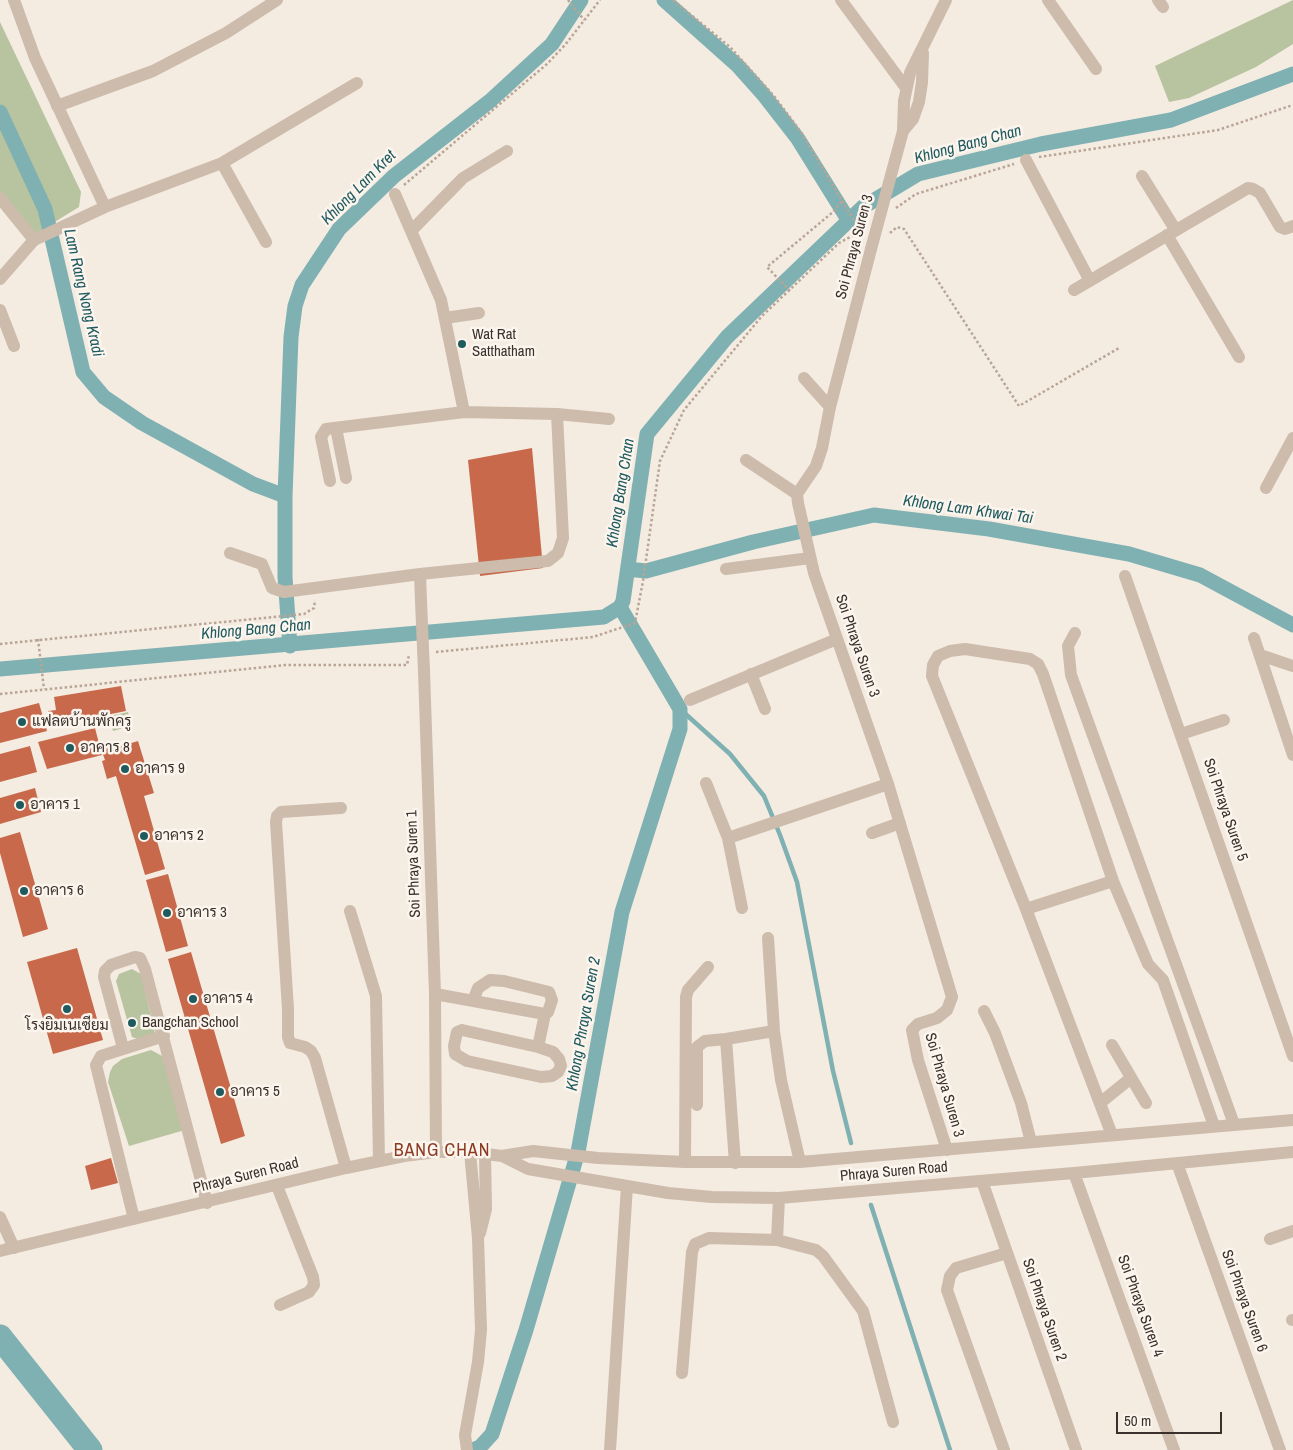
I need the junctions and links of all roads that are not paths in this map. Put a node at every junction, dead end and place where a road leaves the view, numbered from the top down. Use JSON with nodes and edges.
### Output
{"nodes":[{"id":1,"x":14,"y":0,"type":"edge"},
{"id":2,"x":277,"y":0,"type":"edge"},
{"id":3,"x":841,"y":0,"type":"edge"},
{"id":4,"x":946,"y":0,"type":"edge"},
{"id":5,"x":1048,"y":0,"type":"edge"},
{"id":6,"x":923,"y":50,"type":"junction"},
{"id":7,"x":1096,"y":69,"type":"dead end"},
{"id":8,"x":357,"y":83,"type":"dead end"},
{"id":9,"x":906,"y":88,"type":"junction"},
{"id":10,"x":57,"y":106,"type":"junction"},
{"id":11,"x":903,"y":131,"type":"junction"},
{"id":12,"x":506,"y":151,"type":"dead end"},
{"id":13,"x":1026,"y":160,"type":"road end"},
{"id":14,"x":222,"y":163,"type":"junction"},
{"id":15,"x":1142,"y":176,"type":"dead end"},
{"id":16,"x":395,"y":194,"type":"road end"},
{"id":17,"x":0,"y":198,"type":"edge"},
{"id":18,"x":106,"y":207,"type":"junction"},
{"id":19,"x":1293,"y":226,"type":"edge"},
{"id":20,"x":411,"y":231,"type":"junction"},
{"id":21,"x":1171,"y":232,"type":"junction"},
{"id":22,"x":38,"y":238,"type":"junction"},
{"id":23,"x":266,"y":242,"type":"dead end"},
{"id":24,"x":0,"y":280,"type":"edge"},
{"id":25,"x":1090,"y":280,"type":"junction"},
{"id":26,"x":1074,"y":290,"type":"dead end"},
{"id":27,"x":0,"y":310,"type":"edge"},
{"id":28,"x":479,"y":313,"type":"dead end"},
{"id":29,"x":445,"y":318,"type":"junction"},
{"id":30,"x":14,"y":346,"type":"dead end"},
{"id":31,"x":1238,"y":357,"type":"dead end"},
{"id":32,"x":804,"y":378,"type":"dead end"},
{"id":33,"x":830,"y":407,"type":"junction"},
{"id":34,"x":464,"y":412,"type":"junction"},
{"id":35,"x":557,"y":414,"type":"junction"},
{"id":36,"x":610,"y":419,"type":"dead end"},
{"id":37,"x":336,"y":428,"type":"junction"},
{"id":38,"x":1293,"y":438,"type":"edge"},
{"id":39,"x":746,"y":460,"type":"dead end"},
{"id":40,"x":346,"y":478,"type":"dead end"},
{"id":41,"x":330,"y":481,"type":"dead end"},
{"id":42,"x":1266,"y":488,"type":"dead end"},
{"id":43,"x":798,"y":499,"type":"junction"},
{"id":44,"x":230,"y":552,"type":"dead end"},
{"id":45,"x":809,"y":554,"type":"junction"},
{"id":46,"x":726,"y":569,"type":"dead end"},
{"id":47,"x":420,"y":574,"type":"junction"},
{"id":48,"x":1125,"y":576,"type":"dead end"},
{"id":49,"x":1075,"y":633,"type":"dead end"},
{"id":50,"x":837,"y":638,"type":"junction"},
{"id":51,"x":1254,"y":638,"type":"dead end"},
{"id":52,"x":1260,"y":655,"type":"junction"},
{"id":53,"x":1293,"y":666,"type":"edge"},
{"id":54,"x":751,"y":674,"type":"junction"},
{"id":55,"x":690,"y":700,"type":"dead end"},
{"id":56,"x":765,"y":709,"type":"dead end"},
{"id":57,"x":1224,"y":720,"type":"dead end"},
{"id":58,"x":1181,"y":734,"type":"junction"},
{"id":59,"x":1293,"y":756,"type":"edge"},
{"id":60,"x":706,"y":782,"type":"dead end"},
{"id":61,"x":888,"y":784,"type":"junction"},
{"id":62,"x":341,"y":808,"type":"dead end"},
{"id":63,"x":900,"y":823,"type":"junction"},
{"id":64,"x":872,"y":833,"type":"dead end"},
{"id":65,"x":728,"y":838,"type":"junction"},
{"id":66,"x":1113,"y":881,"type":"junction"},
{"id":67,"x":742,"y":908,"type":"dead end"},
{"id":68,"x":1026,"y":909,"type":"junction"},
{"id":69,"x":350,"y":911,"type":"dead end"},
{"id":70,"x":768,"y":938,"type":"dead end"},
{"id":71,"x":708,"y":966,"type":"dead end"},
{"id":72,"x":434,"y":994,"type":"junction"},
{"id":73,"x":473,"y":1001,"type":"junction"},
{"id":74,"x":984,"y":1011,"type":"dead end"},
{"id":75,"x":545,"y":1014,"type":"junction"},
{"id":76,"x":774,"y":1031,"type":"junction"},
{"id":77,"x":164,"y":1036,"type":"junction"},
{"id":78,"x":726,"y":1039,"type":"junction"},
{"id":79,"x":1112,"y":1045,"type":"dead end"},
{"id":80,"x":538,"y":1047,"type":"junction"},
{"id":81,"x":123,"y":1048,"type":"junction"},
{"id":82,"x":1293,"y":1056,"type":"edge"},
{"id":83,"x":1131,"y":1078,"type":"junction"},
{"id":84,"x":1100,"y":1103,"type":"junction"},
{"id":85,"x":1146,"y":1103,"type":"dead end"},
{"id":86,"x":697,"y":1105,"type":"dead end"},
{"id":87,"x":1293,"y":1120,"type":"edge"},
{"id":88,"x":1234,"y":1124,"type":"junction"},
{"id":89,"x":1214,"y":1126,"type":"junction"},
{"id":90,"x":1112,"y":1135,"type":"junction"},
{"id":91,"x":1032,"y":1142,"type":"junction"},
{"id":92,"x":947,"y":1150,"type":"junction"},
{"id":93,"x":436,"y":1152,"type":"junction"},
{"id":94,"x":470,"y":1152,"type":"junction"},
{"id":95,"x":1293,"y":1152,"type":"edge"},
{"id":96,"x":485,"y":1154,"type":"junction"},
{"id":97,"x":502,"y":1156,"type":"junction"},
{"id":98,"x":379,"y":1161,"type":"junction"},
{"id":99,"x":685,"y":1162,"type":"junction"},
{"id":100,"x":800,"y":1162,"type":"junction"},
{"id":101,"x":735,"y":1163,"type":"junction"},
{"id":102,"x":1177,"y":1163,"type":"junction"},
{"id":103,"x":346,"y":1168,"type":"junction"},
{"id":104,"x":1074,"y":1173,"type":"junction"},
{"id":105,"x":982,"y":1181,"type":"junction"},
{"id":106,"x":277,"y":1186,"type":"junction"},
{"id":107,"x":627,"y":1186,"type":"junction"},
{"id":108,"x":779,"y":1198,"type":"junction"},
{"id":109,"x":207,"y":1203,"type":"junction"},
{"id":110,"x":0,"y":1217,"type":"edge"},
{"id":111,"x":134,"y":1219,"type":"junction"},
{"id":112,"x":1293,"y":1231,"type":"edge"},
{"id":113,"x":478,"y":1238,"type":"junction"},
{"id":114,"x":1270,"y":1238,"type":"dead end"},
{"id":115,"x":777,"y":1240,"type":"junction"},
{"id":116,"x":14,"y":1248,"type":"junction"},
{"id":117,"x":0,"y":1251,"type":"edge"},
{"id":118,"x":1007,"y":1253,"type":"junction"},
{"id":119,"x":280,"y":1306,"type":"dead end"},
{"id":120,"x":682,"y":1373,"type":"dead end"},
{"id":121,"x":893,"y":1422,"type":"dead end"},
{"id":122,"x":467,"y":1450,"type":"edge"},
{"id":123,"x":610,"y":1450,"type":"edge"},
{"id":124,"x":1004,"y":1450,"type":"edge"},
{"id":125,"x":1076,"y":1450,"type":"edge"},
{"id":126,"x":1174,"y":1450,"type":"edge"},
{"id":127,"x":1280,"y":1450,"type":"edge"}],
"edges":[{"from":1,"to":10,"type":"street"},
{"from":2,"to":10,"type":"street"},
{"from":3,"to":9,"type":"street"},
{"from":4,"to":6,"type":"street"},
{"from":5,"to":7,"type":"street"},
{"from":6,"to":9,"type":"street"},
{"from":6,"to":11,"type":"street"},
{"from":8,"to":14,"type":"street"},
{"from":9,"to":11,"type":"street"},
{"from":10,"to":18,"type":"street"},
{"from":11,"to":33,"type":"street","name":"Soi Phraya Suren 3","bridge":true},
{"from":12,"to":20,"type":"street"},
{"from":13,"to":25,"type":"street"},
{"from":14,"to":18,"type":"street"},
{"from":14,"to":23,"type":"street"},
{"from":15,"to":21,"type":"street"},
{"from":16,"to":20,"type":"street"},
{"from":17,"to":22,"type":"street"},
{"from":18,"to":22,"type":"street"},
{"from":19,"to":21,"type":"street"},
{"from":20,"to":29,"type":"street"},
{"from":21,"to":25,"type":"street"},
{"from":21,"to":31,"type":"street"},
{"from":22,"to":24,"type":"street"},
{"from":25,"to":26,"type":"street"},
{"from":27,"to":30,"type":"street"},
{"from":28,"to":29,"type":"street"},
{"from":29,"to":34,"type":"street"},
{"from":32,"to":33,"type":"street"},
{"from":33,"to":43,"type":"street","name":"Soi Phraya Suren 3"},
{"from":34,"to":35,"type":"street"},
{"from":34,"to":37,"type":"street"},
{"from":35,"to":36,"type":"street"},
{"from":35,"to":47,"type":"street"},
{"from":37,"to":40,"type":"street"},
{"from":37,"to":41,"type":"street"},
{"from":38,"to":42,"type":"street"},
{"from":39,"to":43,"type":"street"},
{"from":43,"to":45,"type":"street","name":"Soi Phraya Suren 3"},
{"from":44,"to":47,"type":"street"},
{"from":45,"to":46,"type":"street"},
{"from":45,"to":50,"type":"street","name":"Soi Phraya Suren 3"},
{"from":47,"to":72,"type":"street","name":"Soi Phraya Suren 1","bridge":true},
{"from":48,"to":58,"type":"street","name":"Soi Phraya Suren 5"},
{"from":49,"to":88,"type":"street"},
{"from":50,"to":54,"type":"street"},
{"from":50,"to":61,"type":"street","name":"Soi Phraya Suren 3"},
{"from":51,"to":52,"type":"street"},
{"from":52,"to":53,"type":"street"},
{"from":52,"to":59,"type":"street"},
{"from":54,"to":55,"type":"street"},
{"from":54,"to":56,"type":"street"},
{"from":57,"to":58,"type":"street"},
{"from":58,"to":82,"type":"street","name":"Soi Phraya Suren 5"},
{"from":60,"to":65,"type":"street"},
{"from":61,"to":63,"type":"street","name":"Soi Phraya Suren 3"},
{"from":61,"to":65,"type":"street"},
{"from":62,"to":103,"type":"street"},
{"from":63,"to":64,"type":"street"},
{"from":63,"to":92,"type":"street","name":"Soi Phraya Suren 3"},
{"from":65,"to":67,"type":"street"},
{"from":66,"to":68,"type":"street"},
{"from":66,"to":68,"type":"street"},
{"from":66,"to":89,"type":"street"},
{"from":68,"to":84,"type":"street"},
{"from":69,"to":98,"type":"street"},
{"from":70,"to":76,"type":"street"},
{"from":71,"to":99,"type":"street"},
{"from":72,"to":73,"type":"street"},
{"from":72,"to":93,"type":"street","name":"Soi Phraya Suren 1"},
{"from":73,"to":75,"type":"street"},
{"from":73,"to":75,"type":"street"},
{"from":74,"to":91,"type":"street"},
{"from":75,"to":80,"type":"street"},
{"from":76,"to":78,"type":"street"},
{"from":76,"to":100,"type":"street"},
{"from":77,"to":81,"type":"street"},
{"from":77,"to":81,"type":"street"},
{"from":77,"to":109,"type":"street"},
{"from":78,"to":86,"type":"street"},
{"from":78,"to":101,"type":"street"},
{"from":79,"to":83,"type":"street"},
{"from":80,"to":80,"type":"street"},
{"from":81,"to":111,"type":"street"},
{"from":83,"to":84,"type":"street"},
{"from":83,"to":85,"type":"street"},
{"from":84,"to":90,"type":"street"},
{"from":87,"to":88,"type":"street","name":"Phraya Suren Road"},
{"from":88,"to":89,"type":"street","name":"Phraya Suren Road"},
{"from":89,"to":90,"type":"street","name":"Phraya Suren Road"},
{"from":90,"to":91,"type":"street","name":"Phraya Suren Road"},
{"from":91,"to":92,"type":"street","name":"Phraya Suren Road"},
{"from":92,"to":100,"type":"street","name":"Phraya Suren Road"},
{"from":93,"to":94,"type":"street","name":"Phraya Suren Road"},
{"from":93,"to":98,"type":"street","name":"Phraya Suren Road"},
{"from":94,"to":96,"type":"street","name":"Phraya Suren Road"},
{"from":94,"to":113,"type":"street"},
{"from":95,"to":102,"type":"street","name":"Phraya Suren Road"},
{"from":96,"to":97,"type":"street","name":"Phraya Suren Road"},
{"from":96,"to":113,"type":"street"},
{"from":97,"to":99,"type":"street","name":"Phraya Suren Road"},
{"from":97,"to":107,"type":"street","name":"Phraya Suren Road"},
{"from":98,"to":103,"type":"street","name":"Phraya Suren Road"},
{"from":99,"to":101,"type":"street","name":"Phraya Suren Road"},
{"from":100,"to":101,"type":"street","name":"Phraya Suren Road"},
{"from":102,"to":104,"type":"street","name":"Phraya Suren Road"},
{"from":102,"to":127,"type":"street","name":"Soi Phraya Suren 6"},
{"from":103,"to":106,"type":"street","name":"Phraya Suren Road"},
{"from":104,"to":105,"type":"street","name":"Phraya Suren Road"},
{"from":104,"to":126,"type":"street","name":"Soi Phraya Suren 4"},
{"from":105,"to":108,"type":"street","name":"Phraya Suren Road"},
{"from":105,"to":118,"type":"street","name":"Soi Phraya Suren 2"},
{"from":106,"to":109,"type":"street","name":"Phraya Suren Road"},
{"from":106,"to":119,"type":"street"},
{"from":107,"to":108,"type":"street","name":"Phraya Suren Road"},
{"from":107,"to":123,"type":"street"},
{"from":108,"to":115,"type":"street"},
{"from":109,"to":111,"type":"street","name":"Phraya Suren Road"},
{"from":110,"to":116,"type":"street"},
{"from":111,"to":116,"type":"street","name":"Phraya Suren Road"},
{"from":112,"to":114,"type":"street"},
{"from":113,"to":122,"type":"street"},
{"from":115,"to":120,"type":"street"},
{"from":115,"to":121,"type":"street"},
{"from":116,"to":117,"type":"street","name":"Phraya Suren Road"},
{"from":118,"to":124,"type":"street"},
{"from":118,"to":125,"type":"street","name":"Soi Phraya Suren 2"}]}
